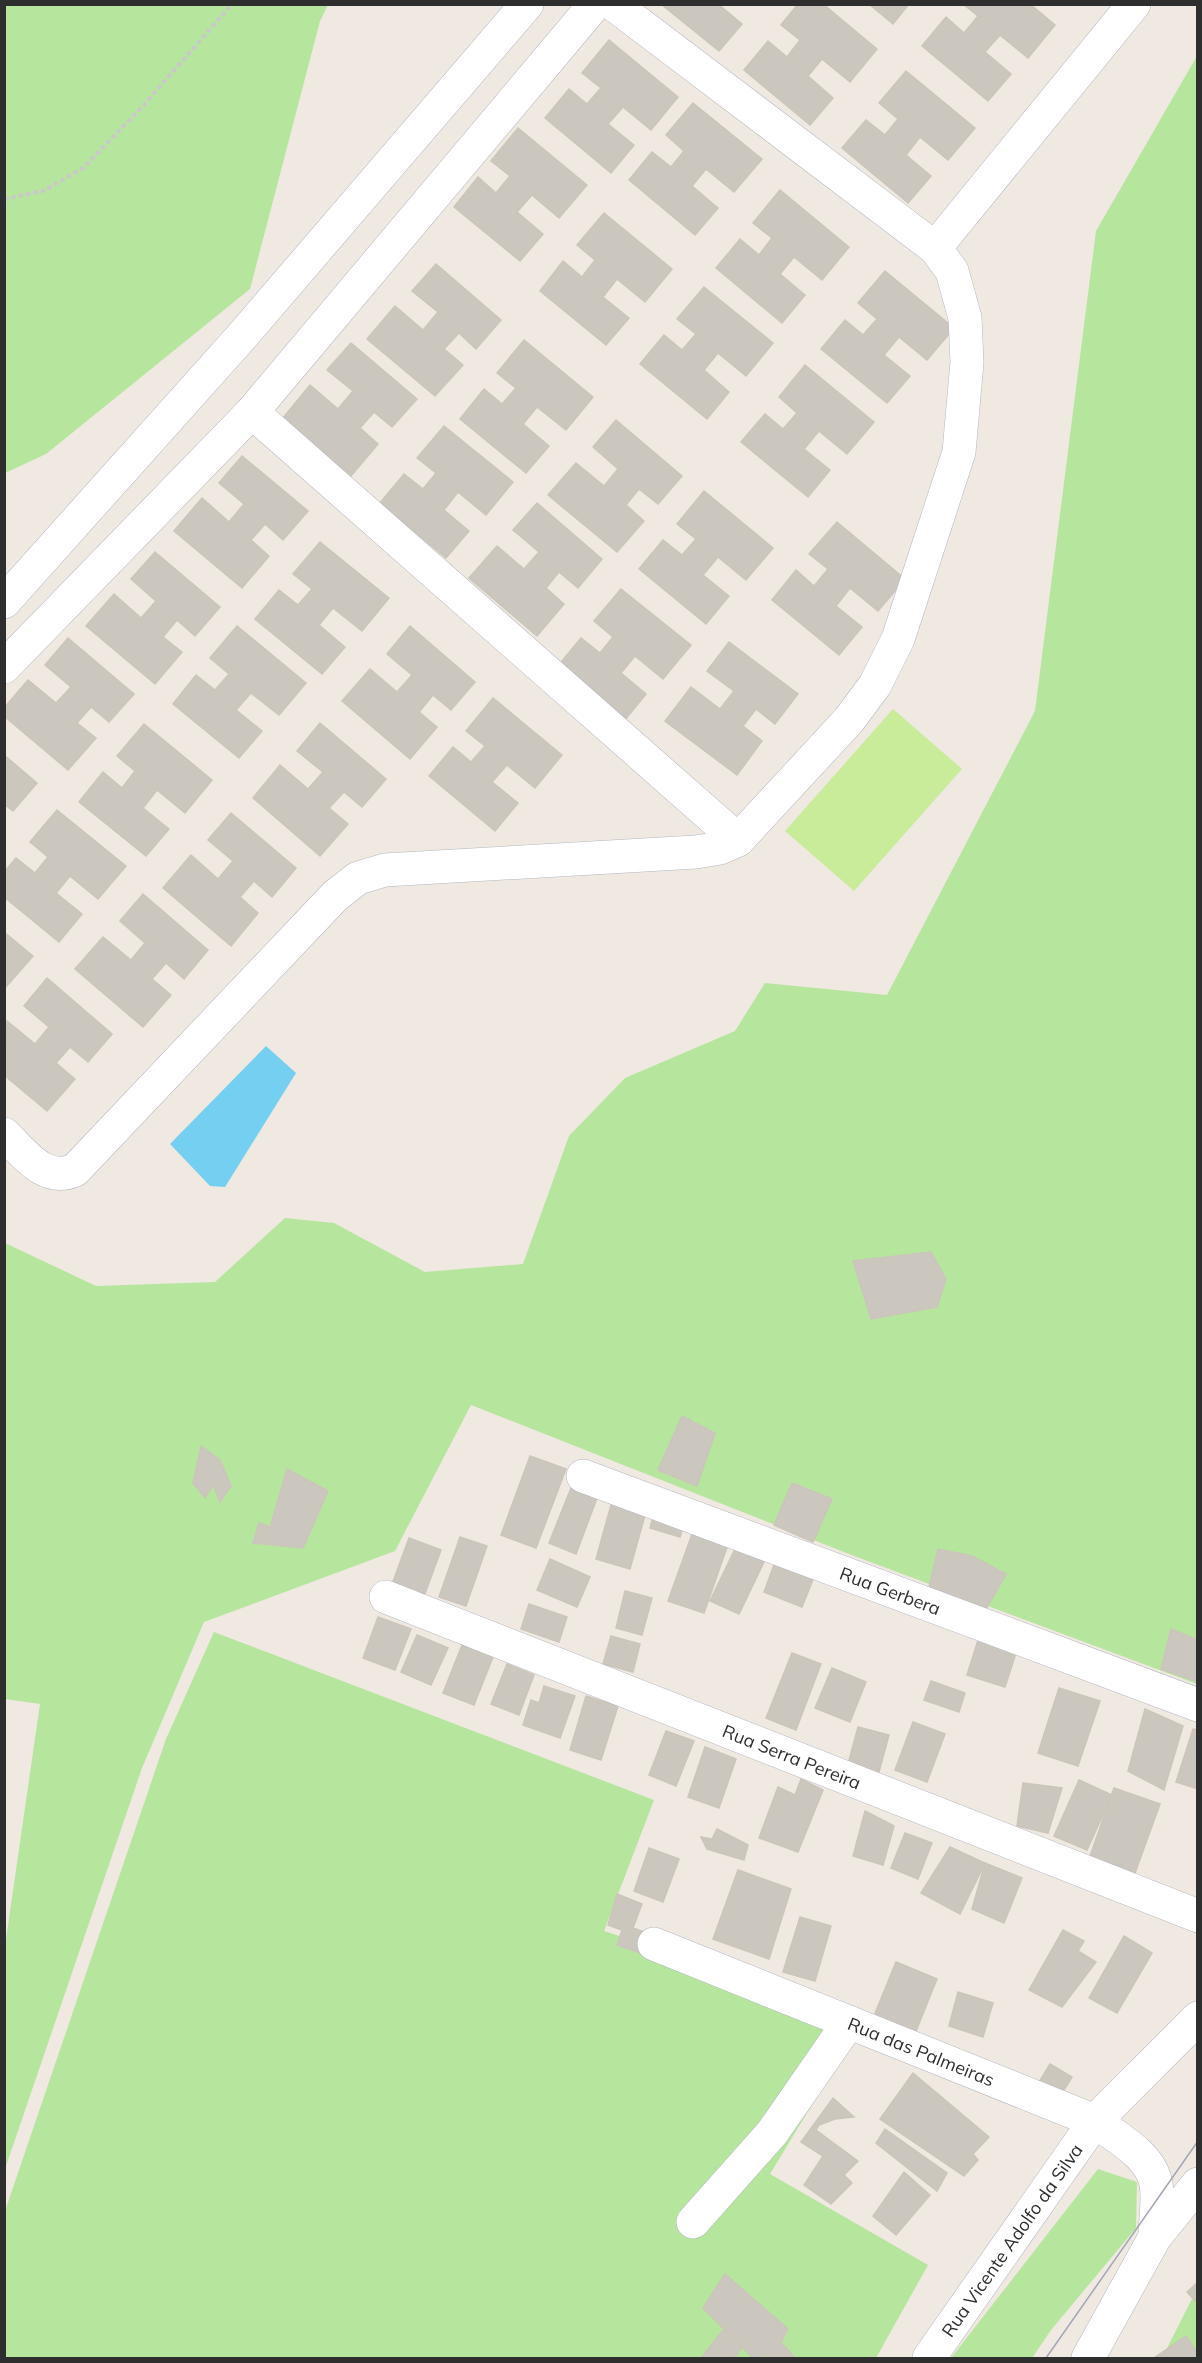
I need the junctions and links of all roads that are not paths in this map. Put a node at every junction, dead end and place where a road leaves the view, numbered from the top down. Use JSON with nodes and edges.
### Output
{"nodes":[{"id":1,"x":527,"y":4,"type":"edge"},
{"id":2,"x":595,"y":4,"type":"edge"},
{"id":3,"x":613,"y":4,"type":"edge"},
{"id":4,"x":1134,"y":4,"type":"edge"},
{"id":5,"x":935,"y":248,"type":"junction"},
{"id":6,"x":252,"y":412,"type":"junction"},
{"id":7,"x":4,"y":602,"type":"edge"},
{"id":8,"x":4,"y":667,"type":"edge"},
{"id":9,"x":738,"y":840,"type":"junction"},
{"id":10,"x":4,"y":1134,"type":"edge"},
{"id":11,"x":583,"y":1476,"type":"dead end"},
{"id":12,"x":386,"y":1597,"type":"dead end"},
{"id":13,"x":1197,"y":1705,"type":"edge"},
{"id":14,"x":1197,"y":1916,"type":"edge"},
{"id":15,"x":654,"y":1944,"type":"dead end"},
{"id":16,"x":1197,"y":2018,"type":"edge"},
{"id":17,"x":849,"y":2022,"type":"junction"},
{"id":18,"x":1095,"y":2121,"type":"junction"},
{"id":19,"x":1197,"y":2184,"type":"edge"},
{"id":20,"x":693,"y":2222,"type":"dead end"},
{"id":21,"x":1155,"y":2237,"type":"junction"},
{"id":22,"x":929,"y":2358,"type":"edge"},
{"id":23,"x":1088,"y":2358,"type":"edge"}],
"edges":[{"from":1,"to":7,"type":"street"},
{"from":2,"to":6,"type":"street"},
{"from":3,"to":5,"type":"street"},
{"from":4,"to":5,"type":"street"},
{"from":5,"to":9,"type":"street"},
{"from":6,"to":8,"type":"street"},
{"from":6,"to":9,"type":"street"},
{"from":9,"to":10,"type":"street"},
{"from":11,"to":13,"type":"street","name":"Rua Gerbera"},
{"from":12,"to":14,"type":"street","name":"Rua Serra Pereira"},
{"from":15,"to":17,"type":"street"},
{"from":16,"to":18,"type":"street","name":"Rua Vicente Adolfo da Silva"},
{"from":17,"to":18,"type":"street","name":"Rua das Palmeiras"},
{"from":17,"to":20,"type":"street","name":"Rua das Palmeiras"},
{"from":18,"to":21,"type":"street"},
{"from":18,"to":22,"type":"street","name":"Rua Vicente Adolfo da Silva"},
{"from":19,"to":21,"type":"street"},
{"from":21,"to":23,"type":"street"}]}
